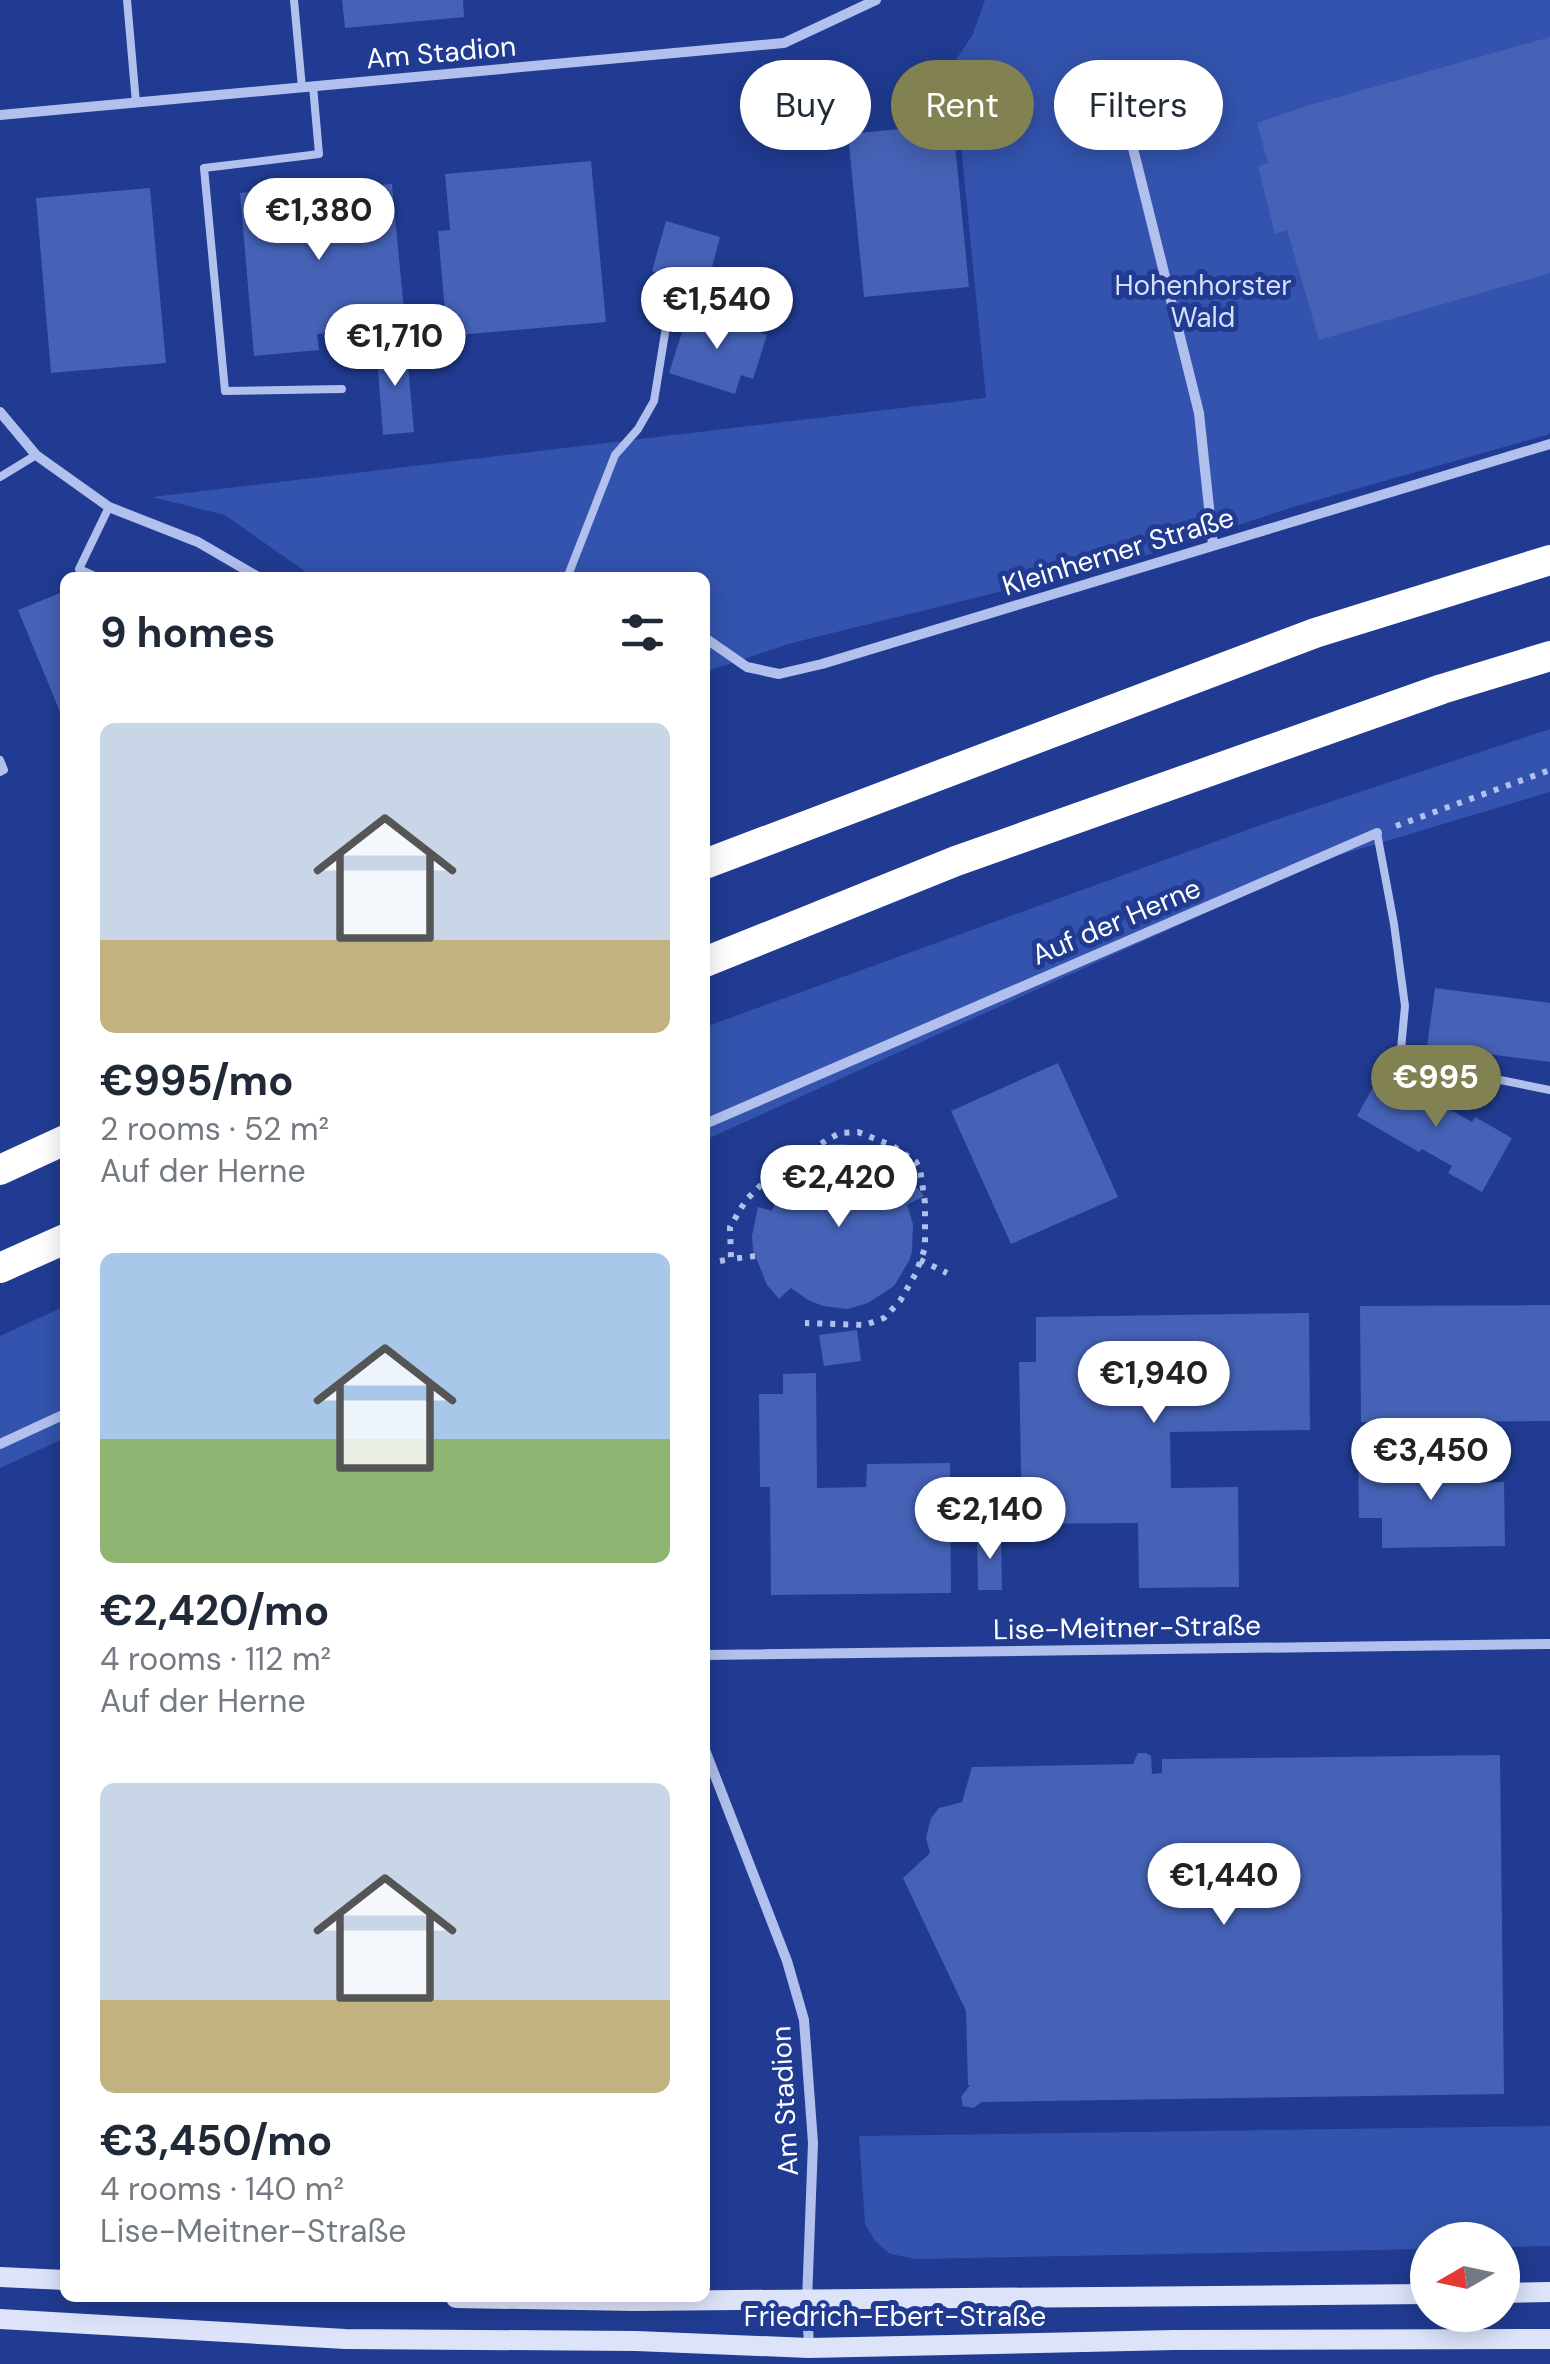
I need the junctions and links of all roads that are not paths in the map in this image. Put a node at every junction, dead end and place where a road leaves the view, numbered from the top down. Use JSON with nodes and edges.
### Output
{"nodes":[{"id":1,"x":127,"y":0,"type":"edge"},
{"id":2,"x":294,"y":0,"type":"edge"},
{"id":3,"x":876,"y":0,"type":"edge"},
{"id":4,"x":308,"y":87,"type":"junction"},
{"id":5,"x":136,"y":103,"type":"junction"},
{"id":6,"x":0,"y":116,"type":"edge"},
{"id":7,"x":1133,"y":150,"type":"edge"},
{"id":8,"x":672,"y":290,"type":"dead end"},
{"id":9,"x":342,"y":390,"type":"dead end"},
{"id":10,"x":0,"y":412,"type":"edge"},
{"id":11,"x":1550,"y":444,"type":"edge"},
{"id":12,"x":36,"y":454,"type":"junction"},
{"id":13,"x":0,"y":478,"type":"edge"},
{"id":14,"x":109,"y":507,"type":"junction"},
{"id":15,"x":1213,"y":545,"type":"junction"},
{"id":16,"x":1550,"y":560,"type":"edge"},
{"id":17,"x":86,"y":572,"type":"edge"},
{"id":18,"x":250,"y":572,"type":"edge"},
{"id":19,"x":569,"y":572,"type":"edge"},
{"id":20,"x":710,"y":641,"type":"edge"},
{"id":21,"x":1550,"y":656,"type":"edge"},
{"id":22,"x":0,"y":760,"type":"edge"},
{"id":23,"x":0,"y":772,"type":"edge"},
{"id":24,"x":1377,"y":833,"type":"joint"},
{"id":25,"x":710,"y":862,"type":"edge"},
{"id":26,"x":710,"y":960,"type":"edge"},
{"id":27,"x":1550,"y":1090,"type":"edge"},
{"id":28,"x":710,"y":1122,"type":"edge"},
{"id":29,"x":60,"y":1142,"type":"edge"},
{"id":30,"x":0,"y":1170,"type":"edge"},
{"id":31,"x":60,"y":1241,"type":"edge"},
{"id":32,"x":0,"y":1268,"type":"edge"},
{"id":33,"x":60,"y":1416,"type":"edge"},
{"id":34,"x":0,"y":1444,"type":"edge"},
{"id":35,"x":1550,"y":1644,"type":"edge"},
{"id":36,"x":710,"y":1656,"type":"edge"},
{"id":37,"x":710,"y":1763,"type":"edge"},
{"id":38,"x":0,"y":2277,"type":"edge"},
{"id":39,"x":60,"y":2280,"type":"edge"},
{"id":40,"x":1550,"y":2292,"type":"edge"},
{"id":41,"x":1520,"y":2293,"type":"edge"},
{"id":42,"x":1410,"y":2294,"type":"edge"},
{"id":43,"x":807,"y":2300,"type":"junction"},
{"id":44,"x":710,"y":2301,"type":"edge"},
{"id":45,"x":0,"y":2320,"type":"edge"},
{"id":46,"x":1550,"y":2339,"type":"edge"},
{"id":47,"x":809,"y":2348,"type":"junction"}],
"edges":[{"from":1,"to":5,"type":"lane"},
{"from":2,"to":4,"type":"lane"},
{"from":3,"to":4,"type":"street","name":"Am Stadion"},
{"from":4,"to":5,"type":"street","name":"Am Stadion"},
{"from":4,"to":9,"type":"lane"},
{"from":5,"to":6,"type":"street","name":"Am Stadion"},
{"from":7,"to":15,"type":"street"},
{"from":8,"to":19,"type":"lane"},
{"from":10,"to":12,"type":"street"},
{"from":11,"to":15,"type":"street","name":"Kleinherner Straße"},
{"from":12,"to":13,"type":"lane"},
{"from":12,"to":14,"type":"street"},
{"from":14,"to":17,"type":"lane"},
{"from":14,"to":18,"type":"street"},
{"from":15,"to":20,"type":"street","name":"Kleinherner Straße"},
{"from":16,"to":25,"type":"highway"},
{"from":21,"to":26,"type":"highway"},
{"from":22,"to":23,"type":"lane"},
{"from":24,"to":27,"type":"lane"},
{"from":24,"to":28,"type":"street","name":"Auf der Herne"},
{"from":29,"to":30,"type":"highway"},
{"from":31,"to":32,"type":"highway"},
{"from":33,"to":34,"type":"street"},
{"from":35,"to":36,"type":"street","name":"Lise-Meitner-Straße"},
{"from":37,"to":43,"type":"street","name":"Am Stadion"},
{"from":38,"to":39,"type":"main road"},
{"from":40,"to":41,"type":"main road"},
{"from":42,"to":43,"type":"main road","name":"Friedrich-Ebert-Straße"},
{"from":43,"to":44,"type":"main road","name":"Friedrich-Ebert-Straße"},
{"from":43,"to":47,"type":"street","name":"Am Stadion"},
{"from":45,"to":47,"type":"main road","name":"Friedrich-Ebert-Straße"},
{"from":46,"to":47,"type":"main road","name":"Friedrich-Ebert-Straße"}]}
